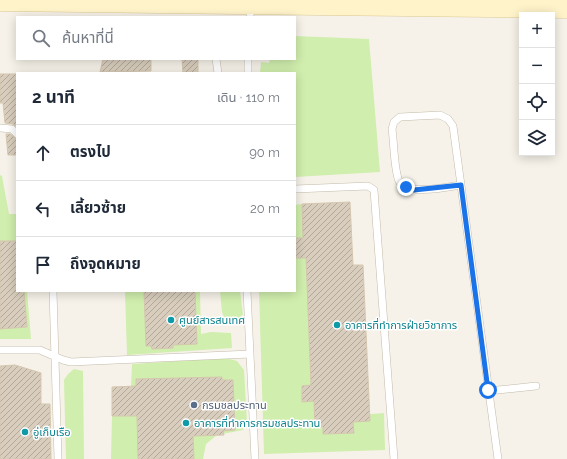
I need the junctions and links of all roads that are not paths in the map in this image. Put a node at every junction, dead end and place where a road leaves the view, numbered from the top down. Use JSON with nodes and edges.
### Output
{"nodes":[{"id":1,"x":8,"y":1,"type":"edge"},
{"id":2,"x":65,"y":1,"type":"edge"},
{"id":3,"x":567,"y":8,"type":"edge"},
{"id":4,"x":251,"y":11,"type":"edge"},
{"id":5,"x":216,"y":60,"type":"edge"},
{"id":6,"x":248,"y":60,"type":"edge"},
{"id":7,"x":218,"y":72,"type":"edge"},
{"id":8,"x":248,"y":72,"type":"edge"},
{"id":9,"x":0,"y":128,"type":"edge"},
{"id":10,"x":16,"y":133,"type":"edge"},
{"id":11,"x":461,"y":185,"type":"junction"},
{"id":12,"x":296,"y":189,"type":"edge"},
{"id":13,"x":54,"y":292,"type":"edge"},
{"id":14,"x":247,"y":292,"type":"edge"},
{"id":15,"x":0,"y":350,"type":"edge"},
{"id":16,"x":250,"y":354,"type":"junction"},
{"id":17,"x":55,"y":357,"type":"junction"},
{"id":18,"x":536,"y":386,"type":"dead end"},
{"id":19,"x":488,"y":390,"type":"junction"},
{"id":20,"x":58,"y":459,"type":"edge"},
{"id":21,"x":254,"y":459,"type":"edge"},
{"id":22,"x":394,"y":459,"type":"edge"},
{"id":23,"x":498,"y":459,"type":"edge"}],
"edges":[{"from":1,"to":2,"type":"main road"},
{"from":2,"to":4,"type":"main road"},
{"from":3,"to":4,"type":"main road"},
{"from":5,"to":7,"type":"lane"},
{"from":6,"to":8,"type":"lane"},
{"from":9,"to":10,"type":"lane"},
{"from":11,"to":11,"type":"lane"},
{"from":11,"to":19,"type":"lane"},
{"from":12,"to":22,"type":"lane"},
{"from":13,"to":17,"type":"lane"},
{"from":14,"to":16,"type":"lane"},
{"from":15,"to":17,"type":"lane"},
{"from":16,"to":17,"type":"lane"},
{"from":16,"to":21,"type":"lane"},
{"from":17,"to":20,"type":"lane"},
{"from":18,"to":19,"type":"lane"},
{"from":19,"to":23,"type":"lane"}]}
